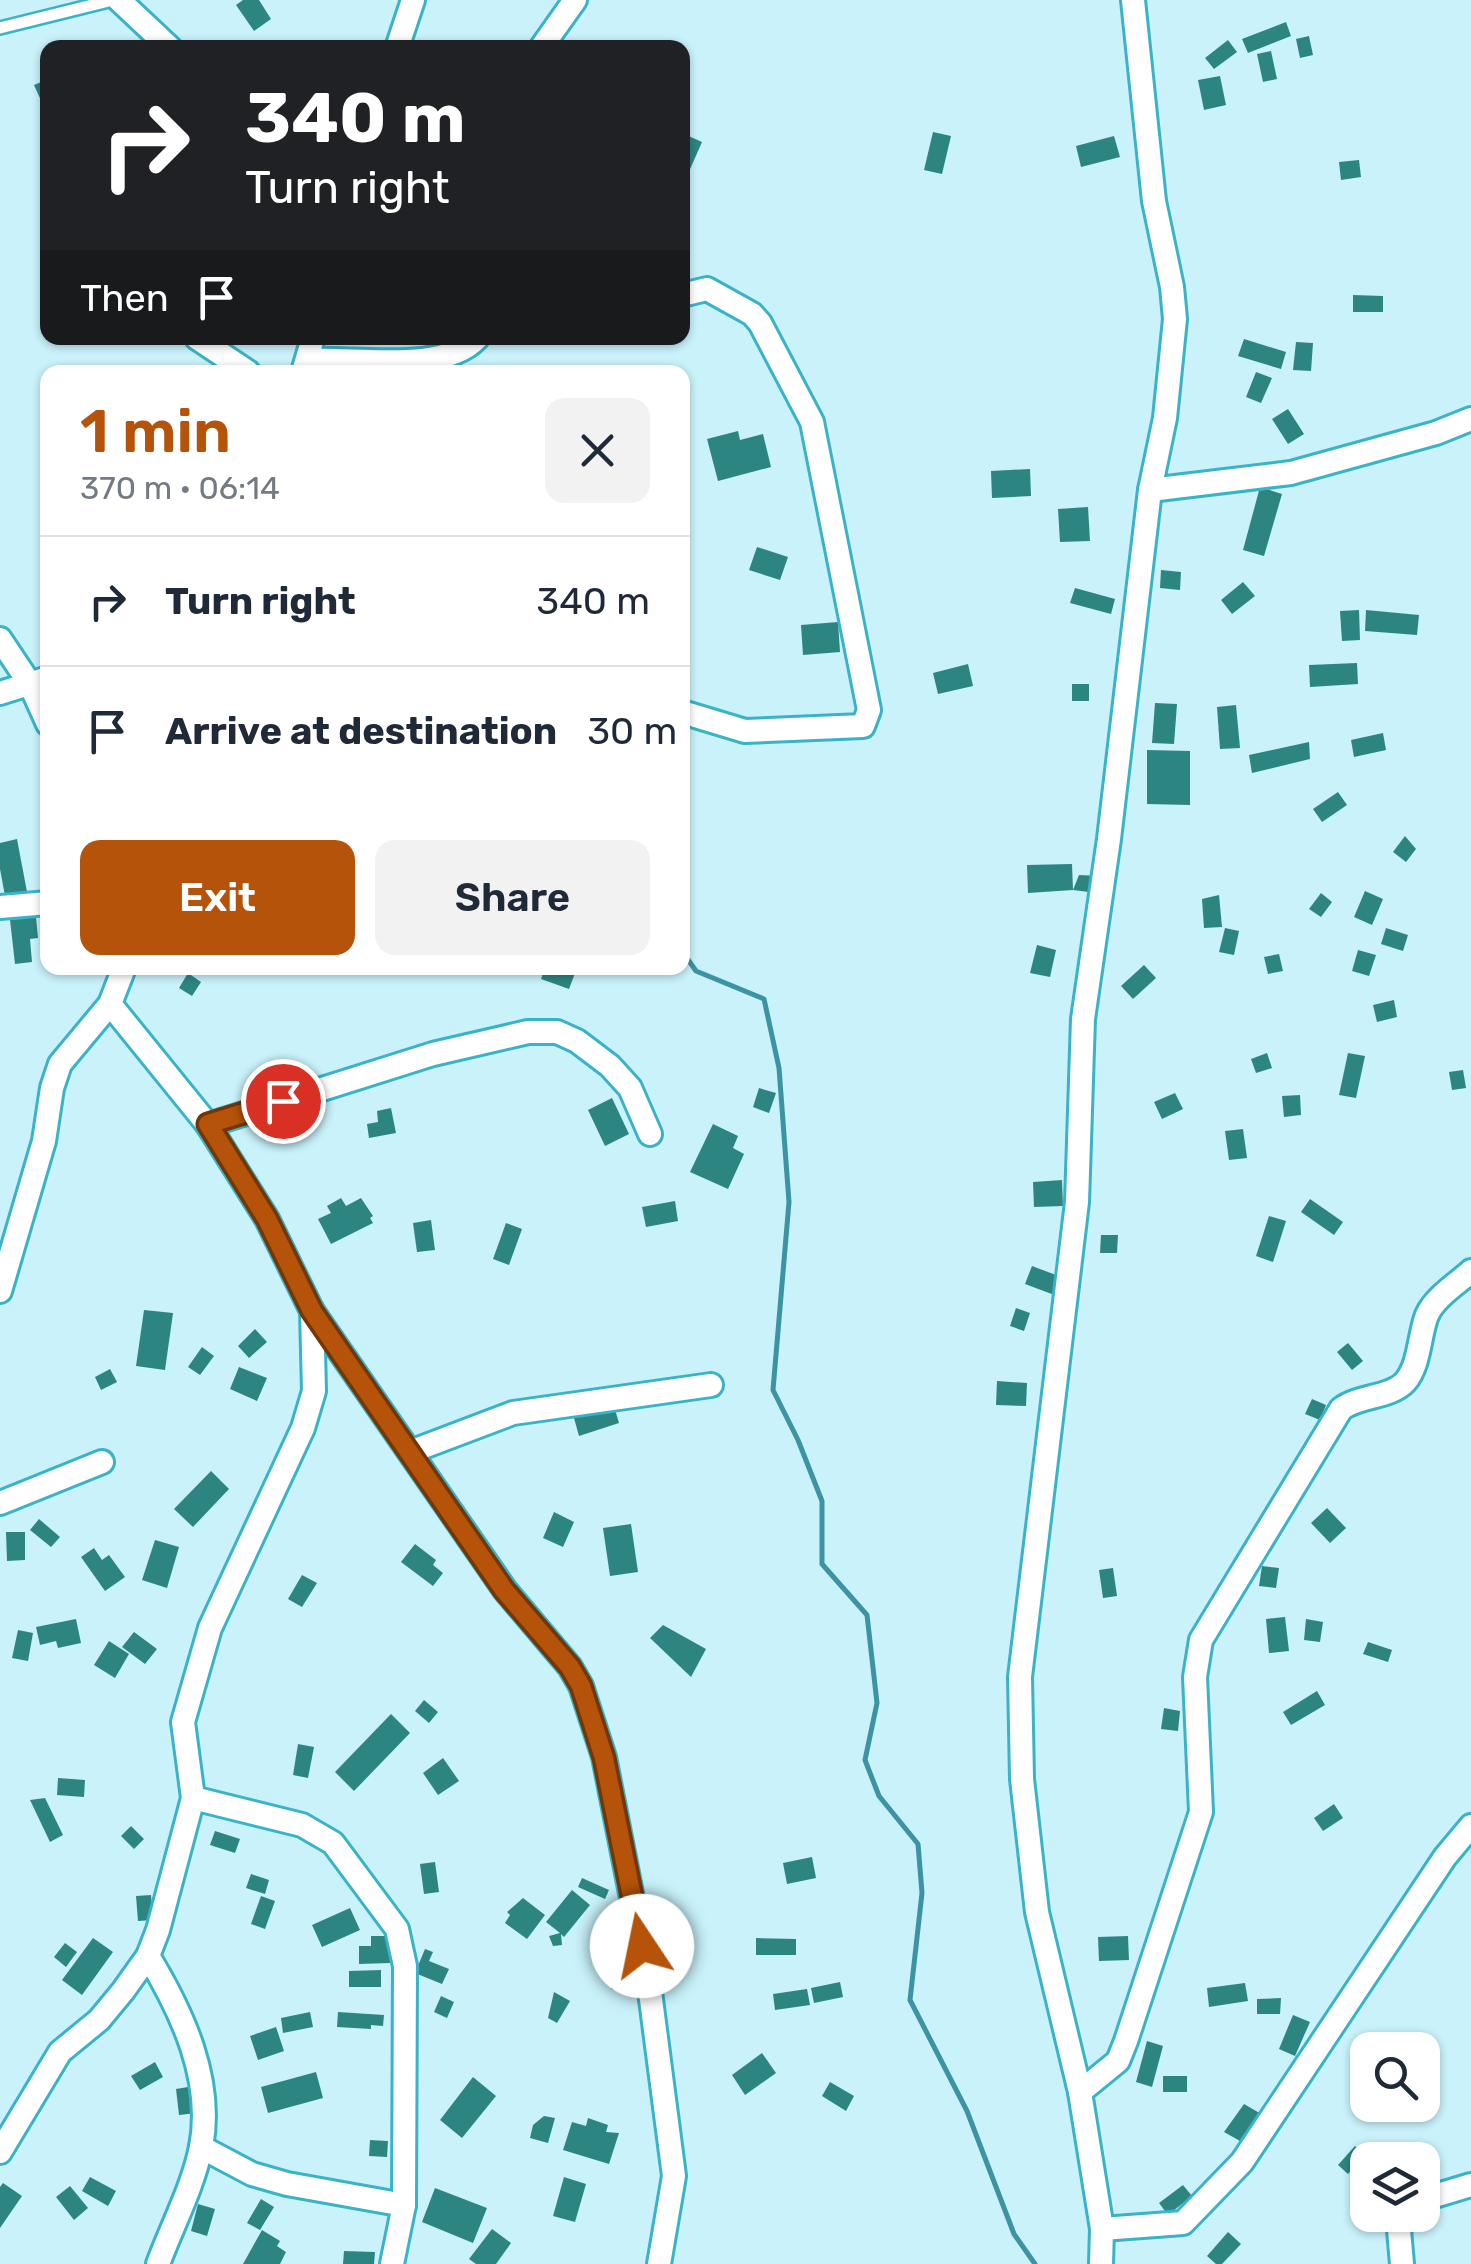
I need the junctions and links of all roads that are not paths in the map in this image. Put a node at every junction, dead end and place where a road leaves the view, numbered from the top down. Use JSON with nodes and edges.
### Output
{"nodes":[{"id":1,"x":116,"y":0,"type":"edge"},
{"id":2,"x":413,"y":0,"type":"edge"},
{"id":3,"x":576,"y":0,"type":"edge"},
{"id":4,"x":1133,"y":0,"type":"edge"},
{"id":5,"x":0,"y":28,"type":"edge"},
{"id":6,"x":161,"y":40,"type":"edge"},
{"id":7,"x":400,"y":40,"type":"edge"},
{"id":8,"x":547,"y":40,"type":"edge"},
{"id":9,"x":690,"y":293,"type":"edge"},
{"id":10,"x":207,"y":345,"type":"edge"},
{"id":11,"x":470,"y":345,"type":"edge"},
{"id":12,"x":308,"y":357,"type":"edge"},
{"id":13,"x":237,"y":365,"type":"edge"},
{"id":14,"x":1471,"y":420,"type":"edge"},
{"id":15,"x":1150,"y":490,"type":"junction"},
{"id":16,"x":0,"y":639,"type":"edge"},
{"id":17,"x":38,"y":681,"type":"edge"},
{"id":18,"x":0,"y":692,"type":"edge"},
{"id":19,"x":690,"y":714,"type":"edge"},
{"id":20,"x":40,"y":904,"type":"edge"},
{"id":21,"x":0,"y":907,"type":"edge"},
{"id":22,"x":121,"y":975,"type":"edge"},
{"id":23,"x":110,"y":1004,"type":"junction"},
{"id":24,"x":208,"y":1124,"type":"junction"},
{"id":25,"x":650,"y":1134,"type":"dead end"},
{"id":26,"x":1471,"y":1271,"type":"edge"},
{"id":27,"x":0,"y":1290,"type":"edge"},
{"id":28,"x":312,"y":1311,"type":"junction"},
{"id":29,"x":710,"y":1386,"type":"dead end"},
{"id":30,"x":410,"y":1452,"type":"junction"},
{"id":31,"x":102,"y":1462,"type":"dead end"},
{"id":32,"x":0,"y":1503,"type":"edge"},
{"id":33,"x":193,"y":1798,"type":"junction"},
{"id":34,"x":1471,"y":1826,"type":"edge"},
{"id":35,"x":148,"y":1956,"type":"junction"},
{"id":36,"x":1080,"y":2092,"type":"junction"},
{"id":37,"x":201,"y":2147,"type":"junction"},
{"id":38,"x":0,"y":2152,"type":"edge"},
{"id":39,"x":1471,"y":2185,"type":"edge"},
{"id":40,"x":1440,"y":2196,"type":"edge"},
{"id":41,"x":404,"y":2205,"type":"junction"},
{"id":42,"x":1102,"y":2230,"type":"junction"},
{"id":43,"x":1399,"y":2232,"type":"edge"},
{"id":44,"x":158,"y":2264,"type":"edge"},
{"id":45,"x":392,"y":2264,"type":"edge"},
{"id":46,"x":659,"y":2264,"type":"edge"},
{"id":47,"x":1102,"y":2264,"type":"edge"},
{"id":48,"x":1402,"y":2264,"type":"edge"}],
"edges":[{"from":1,"to":5,"type":"lane"},
{"from":1,"to":6,"type":"street"},
{"from":2,"to":7,"type":"street"},
{"from":3,"to":8,"type":"street"},
{"from":4,"to":15,"type":"street"},
{"from":9,"to":19,"type":"street"},
{"from":10,"to":13,"type":"street"},
{"from":11,"to":12,"type":"street"},
{"from":14,"to":15,"type":"street"},
{"from":15,"to":36,"type":"street"},
{"from":16,"to":17,"type":"street"},
{"from":17,"to":18,"type":"street"},
{"from":20,"to":21,"type":"street"},
{"from":22,"to":23,"type":"street"},
{"from":23,"to":24,"type":"street"},
{"from":23,"to":27,"type":"street"},
{"from":24,"to":25,"type":"street"},
{"from":24,"to":28,"type":"street"},
{"from":26,"to":36,"type":"street"},
{"from":28,"to":30,"type":"street"},
{"from":28,"to":33,"type":"street"},
{"from":29,"to":30,"type":"street"},
{"from":30,"to":46,"type":"street"},
{"from":31,"to":32,"type":"street"},
{"from":33,"to":35,"type":"street"},
{"from":33,"to":41,"type":"street"},
{"from":34,"to":42,"type":"street"},
{"from":35,"to":37,"type":"street"},
{"from":35,"to":38,"type":"street"},
{"from":36,"to":42,"type":"street"},
{"from":37,"to":41,"type":"street"},
{"from":37,"to":44,"type":"street"},
{"from":39,"to":40,"type":"street"},
{"from":41,"to":45,"type":"street"},
{"from":42,"to":47,"type":"street"},
{"from":43,"to":48,"type":"street"}]}
